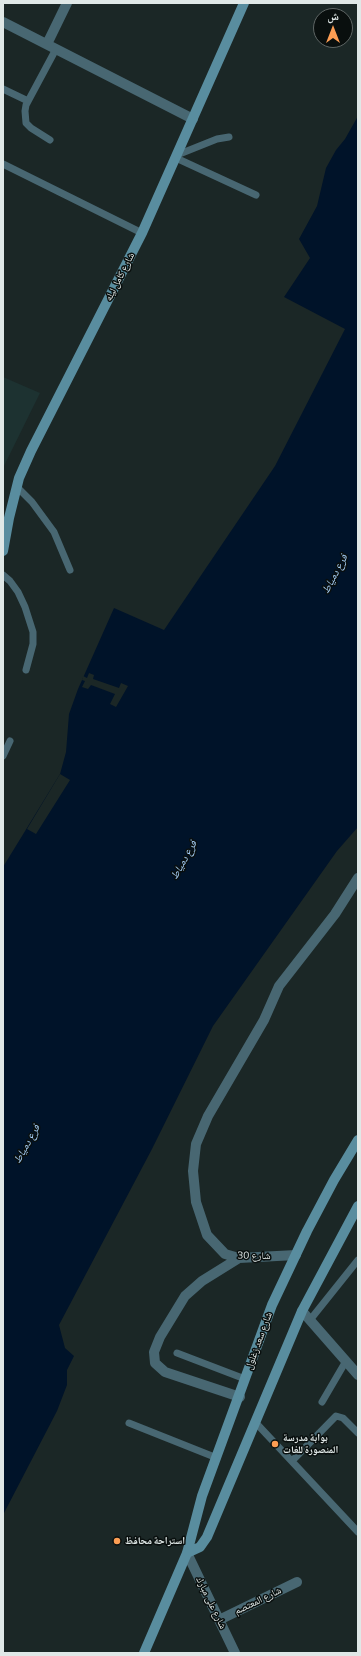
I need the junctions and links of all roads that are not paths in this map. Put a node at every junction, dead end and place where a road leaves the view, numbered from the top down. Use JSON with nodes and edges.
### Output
{"nodes":[{"id":1,"x":67,"y":3,"type":"edge"},
{"id":2,"x":244,"y":3,"type":"edge"},
{"id":3,"x":3,"y":22,"type":"edge"},
{"id":4,"x":51,"y":47,"type":"junction"},
{"id":5,"x":3,"y":89,"type":"edge"},
{"id":6,"x":28,"y":101,"type":"junction"},
{"id":7,"x":193,"y":119,"type":"junction"},
{"id":8,"x":229,"y":137,"type":"dead end"},
{"id":9,"x":50,"y":140,"type":"dead end"},
{"id":10,"x":176,"y":156,"type":"junction"},
{"id":11,"x":3,"y":164,"type":"edge"},
{"id":12,"x":256,"y":195,"type":"dead end"},
{"id":13,"x":142,"y":233,"type":"junction"},
{"id":14,"x":17,"y":487,"type":"junction"},
{"id":15,"x":6,"y":519,"type":"edge"},
{"id":16,"x":3,"y":551,"type":"edge"},
{"id":17,"x":70,"y":570,"type":"dead end"},
{"id":18,"x":3,"y":574,"type":"edge"},
{"id":19,"x":26,"y":670,"type":"dead end"},
{"id":20,"x":10,"y":741,"type":"dead end"},
{"id":21,"x":3,"y":756,"type":"edge"},
{"id":22,"x":358,"y":878,"type":"edge"},
{"id":23,"x":358,"y":1140,"type":"edge"},
{"id":24,"x":358,"y":1206,"type":"edge"},
{"id":25,"x":296,"y":1255,"type":"junction"},
{"id":26,"x":239,"y":1258,"type":"junction"},
{"id":27,"x":358,"y":1260,"type":"edge"},
{"id":28,"x":302,"y":1311,"type":"junction"},
{"id":29,"x":310,"y":1320,"type":"junction"},
{"id":30,"x":177,"y":1353,"type":"dead end"},
{"id":31,"x":346,"y":1361,"type":"junction"},
{"id":32,"x":358,"y":1375,"type":"edge"},
{"id":33,"x":246,"y":1379,"type":"junction"},
{"id":34,"x":240,"y":1397,"type":"junction"},
{"id":35,"x":322,"y":1402,"type":"dead end"},
{"id":36,"x":129,"y":1423,"type":"dead end"},
{"id":37,"x":256,"y":1423,"type":"junction"},
{"id":38,"x":358,"y":1434,"type":"edge"},
{"id":39,"x":217,"y":1458,"type":"junction"},
{"id":40,"x":292,"y":1461,"type":"junction"},
{"id":41,"x":358,"y":1532,"type":"edge"},
{"id":42,"x":187,"y":1553,"type":"junction"},
{"id":43,"x":297,"y":1582,"type":"dead end"},
{"id":44,"x":219,"y":1620,"type":"junction"},
{"id":45,"x":144,"y":1653,"type":"edge"},
{"id":46,"x":235,"y":1653,"type":"edge"}],
"edges":[{"from":1,"to":4,"type":"street"},
{"from":2,"to":7,"type":"main road","name":"شارع كامل ليله"},
{"from":3,"to":4,"type":"street"},
{"from":4,"to":6,"type":"lane"},
{"from":4,"to":7,"type":"street"},
{"from":5,"to":6,"type":"lane"},
{"from":6,"to":9,"type":"lane"},
{"from":7,"to":10,"type":"main road","name":"شارع كامل ليله"},
{"from":8,"to":10,"type":"lane"},
{"from":10,"to":12,"type":"lane"},
{"from":10,"to":13,"type":"main road","name":"شارع كامل ليله"},
{"from":11,"to":13,"type":"lane"},
{"from":13,"to":14,"type":"main road","name":"شارع كامل ليله"},
{"from":14,"to":15,"type":"main road","name":"شارع كامل ليله"},
{"from":14,"to":17,"type":"lane"},
{"from":15,"to":16,"type":"main road","name":"شارع كامل ليله"},
{"from":18,"to":19,"type":"lane"},
{"from":20,"to":21,"type":"lane"},
{"from":22,"to":26,"type":"street","name":"شارع 30"},
{"from":23,"to":25,"type":"main road","name":"شارع سعد زغلول"},
{"from":24,"to":28,"type":"main road"},
{"from":25,"to":26,"type":"street","name":"شارع 30"},
{"from":25,"to":33,"type":"main road","name":"شارع سعد زغلول"},
{"from":26,"to":34,"type":"street"},
{"from":27,"to":29,"type":"lane"},
{"from":28,"to":29,"type":"street"},
{"from":28,"to":37,"type":"main road"},
{"from":29,"to":31,"type":"street"},
{"from":30,"to":33,"type":"lane"},
{"from":31,"to":32,"type":"street"},
{"from":31,"to":35,"type":"lane"},
{"from":33,"to":34,"type":"main road","name":"شارع سعد زغلول"},
{"from":34,"to":39,"type":"main road","name":"شارع سعد زغلول"},
{"from":36,"to":39,"type":"lane"},
{"from":37,"to":40,"type":"lane"},
{"from":37,"to":42,"type":"main road"},
{"from":38,"to":40,"type":"lane"},
{"from":39,"to":42,"type":"main road","name":"شارع سعد زغلول"},
{"from":40,"to":41,"type":"lane"},
{"from":42,"to":44,"type":"street","name":"شارع على مبارك"},
{"from":42,"to":45,"type":"main road","name":"شارع سعد زغلول"},
{"from":43,"to":44,"type":"street","name":"شارع المعتصم"},
{"from":44,"to":46,"type":"street","name":"شارع على مبارك"}]}
